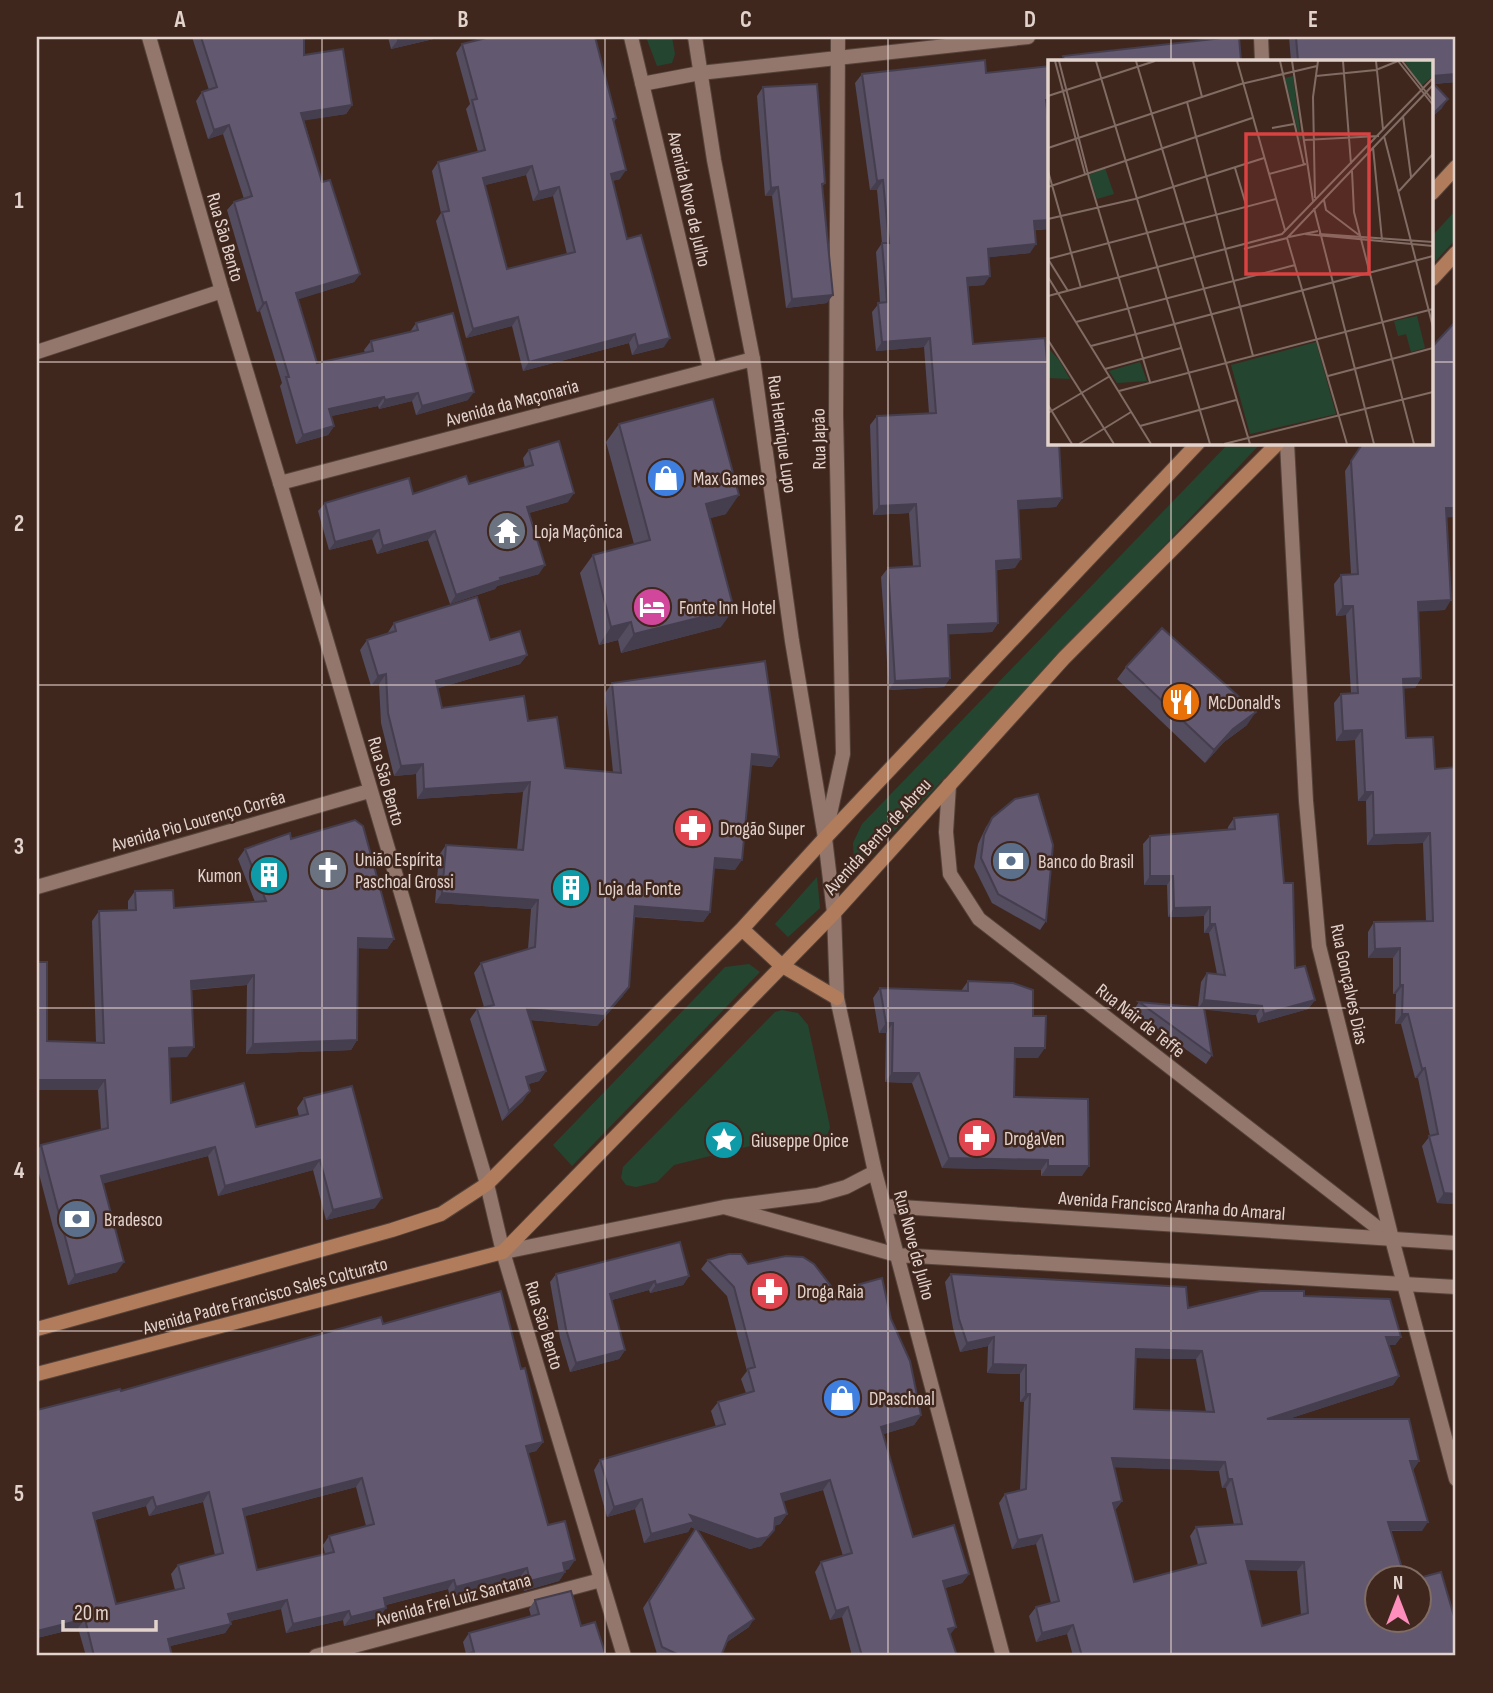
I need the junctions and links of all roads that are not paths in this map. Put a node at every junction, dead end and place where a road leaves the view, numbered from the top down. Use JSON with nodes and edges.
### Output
{"nodes":[{"id":1,"x":149,"y":37,"type":"edge"},
{"id":2,"x":631,"y":37,"type":"edge"},
{"id":3,"x":695,"y":37,"type":"edge"},
{"id":4,"x":838,"y":37,"type":"edge"},
{"id":5,"x":1028,"y":37,"type":"edge"},
{"id":6,"x":1261,"y":37,"type":"edge"},
{"id":7,"x":839,"y":58,"type":"junction"},
{"id":8,"x":1262,"y":60,"type":"edge"},
{"id":9,"x":700,"y":73,"type":"junction"},
{"id":10,"x":642,"y":84,"type":"junction"},
{"id":11,"x":1456,"y":167,"type":"edge"},
{"id":12,"x":1434,"y":191,"type":"edge"},
{"id":13,"x":1456,"y":253,"type":"edge"},
{"id":14,"x":1434,"y":277,"type":"edge"},
{"id":15,"x":222,"y":291,"type":"junction"},
{"id":16,"x":37,"y":352,"type":"edge"},
{"id":17,"x":753,"y":359,"type":"junction"},
{"id":18,"x":710,"y":369,"type":"junction"},
{"id":19,"x":1197,"y":444,"type":"edge"},
{"id":20,"x":1277,"y":444,"type":"edge"},
{"id":21,"x":1287,"y":444,"type":"edge"},
{"id":22,"x":281,"y":483,"type":"junction"},
{"id":23,"x":949,"y":785,"type":"junction"},
{"id":24,"x":369,"y":791,"type":"junction"},
{"id":25,"x":825,"y":838,"type":"junction"},
{"id":26,"x":37,"y":887,"type":"edge"},
{"id":27,"x":834,"y":913,"type":"junction"},
{"id":28,"x":742,"y":929,"type":"junction"},
{"id":29,"x":781,"y":965,"type":"junction"},
{"id":30,"x":837,"y":998,"type":"junction"},
{"id":31,"x":874,"y":1172,"type":"junction"},
{"id":32,"x":486,"y":1184,"type":"junction"},
{"id":33,"x":885,"y":1206,"type":"junction"},
{"id":34,"x":724,"y":1207,"type":"junction"},
{"id":35,"x":1392,"y":1239,"type":"junction"},
{"id":36,"x":1456,"y":1244,"type":"edge"},
{"id":37,"x":503,"y":1252,"type":"junction"},
{"id":38,"x":897,"y":1255,"type":"junction"},
{"id":39,"x":1404,"y":1283,"type":"junction"},
{"id":40,"x":1456,"y":1287,"type":"edge"},
{"id":41,"x":37,"y":1328,"type":"edge"},
{"id":42,"x":37,"y":1374,"type":"edge"},
{"id":43,"x":1456,"y":1479,"type":"edge"},
{"id":44,"x":601,"y":1580,"type":"junction"},
{"id":45,"x":316,"y":1656,"type":"edge"},
{"id":46,"x":624,"y":1656,"type":"edge"},
{"id":47,"x":1003,"y":1656,"type":"edge"}],
"edges":[{"from":1,"to":15,"type":"street","name":"Rua São Bento"},
{"from":2,"to":10,"type":"street","name":"Avenida Nove de Julho"},
{"from":3,"to":9,"type":"street","name":"Rua Henrique Lupo"},
{"from":4,"to":7,"type":"street","name":"Rua Japão"},
{"from":5,"to":7,"type":"street"},
{"from":6,"to":8,"type":"street"},
{"from":7,"to":9,"type":"street"},
{"from":7,"to":25,"type":"street","name":"Rua Japão"},
{"from":9,"to":10,"type":"street"},
{"from":9,"to":17,"type":"street","name":"Rua Henrique Lupo"},
{"from":10,"to":18,"type":"street","name":"Avenida Nove de Julho"},
{"from":11,"to":12,"type":"main road"},
{"from":13,"to":14,"type":"main road"},
{"from":15,"to":16,"type":"street"},
{"from":15,"to":22,"type":"street","name":"Rua São Bento"},
{"from":17,"to":18,"type":"street","name":"Avenida da Maçonaria"},
{"from":17,"to":25,"type":"street","name":"Rua Henrique Lupo"},
{"from":18,"to":22,"type":"street","name":"Avenida da Maçonaria"},
{"from":19,"to":25,"type":"main road","name":"Avenida Bento de Abreu"},
{"from":20,"to":23,"type":"main road","name":"Avenida Bento de Abreu"},
{"from":21,"to":35,"type":"street","name":"Rua Gonçalves Dias"},
{"from":22,"to":24,"type":"street","name":"Rua São Bento"},
{"from":23,"to":27,"type":"main road","name":"Avenida Bento de Abreu"},
{"from":23,"to":35,"type":"street","name":"Rua Nair de Teffe"},
{"from":24,"to":26,"type":"street","name":"Avenida Pio Lourenço Corrêa"},
{"from":24,"to":32,"type":"street","name":"Rua São Bento"},
{"from":25,"to":27,"type":"street","name":"Rua Nove de Julho"},
{"from":25,"to":28,"type":"main road","name":"Avenida Bento de Abreu"},
{"from":27,"to":29,"type":"main road","name":"Avenida Bento de Abreu"},
{"from":27,"to":30,"type":"street","name":"Rua Nove de Julho"},
{"from":28,"to":29,"type":"main road"},
{"from":28,"to":32,"type":"main road","name":"Avenida Bento de Abreu"},
{"from":29,"to":30,"type":"main road"},
{"from":29,"to":37,"type":"main road","name":"Avenida Bento de Abreu"},
{"from":30,"to":31,"type":"street","name":"Rua Nove de Julho"},
{"from":31,"to":33,"type":"street","name":"Rua Nove de Julho"},
{"from":31,"to":34,"type":"street"},
{"from":32,"to":37,"type":"street","name":"Rua São Bento"},
{"from":32,"to":41,"type":"main road","name":"Avenida Padre Francisco Sales Colturato"},
{"from":33,"to":35,"type":"street","name":"Avenida Francisco Aranha do Amaral"},
{"from":33,"to":38,"type":"street","name":"Rua Nove de Julho"},
{"from":34,"to":37,"type":"street"},
{"from":34,"to":38,"type":"street"},
{"from":35,"to":36,"type":"street","name":"Avenida Francisco Aranha do Amaral"},
{"from":35,"to":39,"type":"street","name":"Rua Gonçalves Dias"},
{"from":37,"to":42,"type":"main road","name":"Avenida Padre Francisco Sales Colturato"},
{"from":37,"to":44,"type":"street","name":"Rua São Bento"},
{"from":38,"to":39,"type":"street"},
{"from":38,"to":47,"type":"street","name":"Rua Nove de Julho"},
{"from":39,"to":40,"type":"street"},
{"from":39,"to":43,"type":"street","name":"Rua Gonçalves Dias"},
{"from":44,"to":45,"type":"street","name":"Avenida Frei Luiz Santana"},
{"from":44,"to":46,"type":"street","name":"Rua São Bento"}]}
